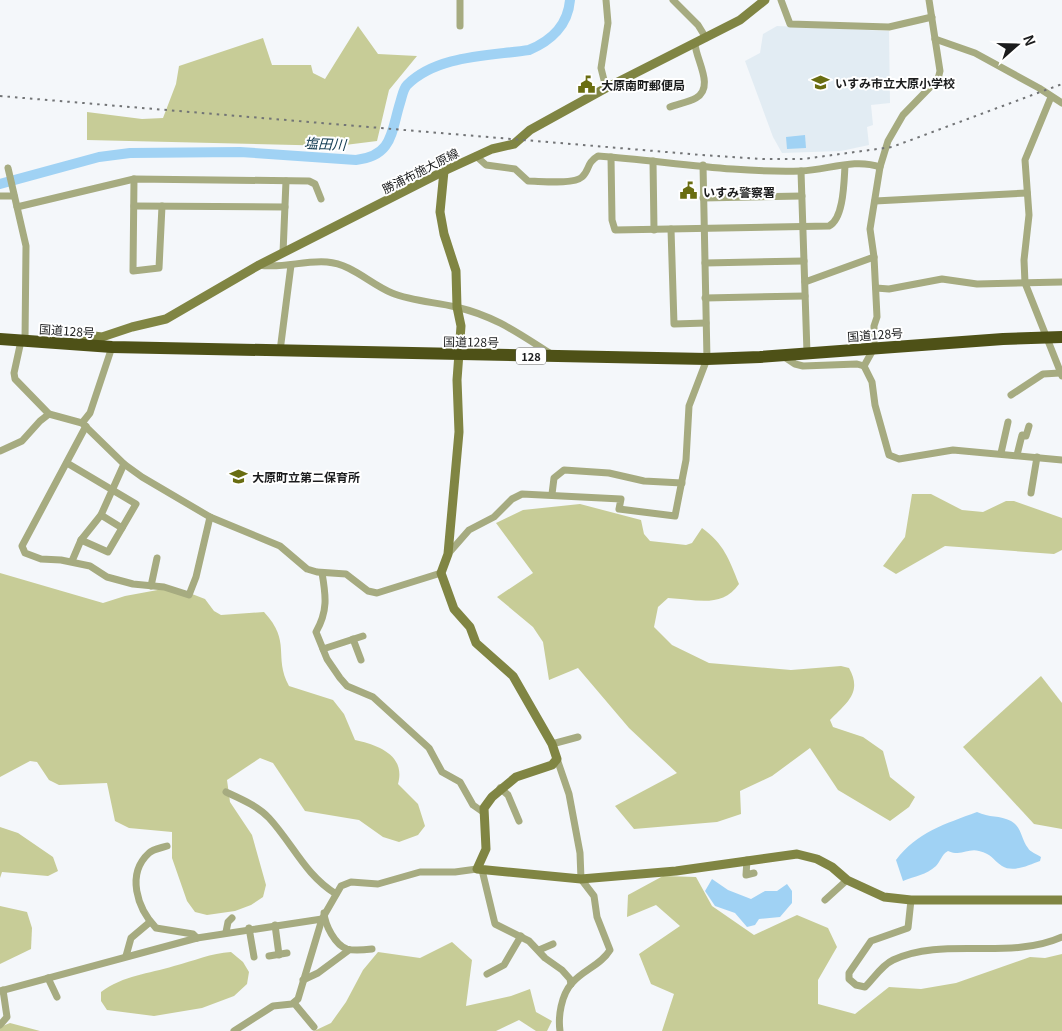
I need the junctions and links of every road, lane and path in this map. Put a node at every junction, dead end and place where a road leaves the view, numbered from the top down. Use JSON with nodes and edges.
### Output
{"nodes":[{"id":1,"x":460,"y":0,"type":"edge"},
{"id":2,"x":606,"y":0,"type":"edge"},
{"id":3,"x":673,"y":0,"type":"edge"},
{"id":4,"x":765,"y":0,"type":"edge"},
{"id":5,"x":781,"y":0,"type":"edge"},
{"id":6,"x":929,"y":0,"type":"edge"},
{"id":7,"x":932,"y":17,"type":"junction"},
{"id":8,"x":460,"y":26,"type":"dead end"},
{"id":9,"x":706,"y":38,"type":"junction"},
{"id":10,"x":935,"y":38,"type":"junction"},
{"id":11,"x":695,"y":44,"type":"junction"},
{"id":12,"x":606,"y":88,"type":"junction"},
{"id":13,"x":1051,"y":97,"type":"junction"},
{"id":14,"x":1062,"y":104,"type":"edge"},
{"id":15,"x":670,"y":107,"type":"dead end"},
{"id":16,"x":476,"y":156,"type":"junction"},
{"id":17,"x":612,"y":157,"type":"junction"},
{"id":18,"x":654,"y":161,"type":"junction"},
{"id":19,"x":703,"y":165,"type":"junction"},
{"id":20,"x":845,"y":166,"type":"junction"},
{"id":21,"x":8,"y":168,"type":"dead end"},
{"id":22,"x":880,"y":168,"type":"junction"},
{"id":23,"x":444,"y":171,"type":"junction"},
{"id":24,"x":801,"y":171,"type":"junction"},
{"id":25,"x":134,"y":179,"type":"junction"},
{"id":26,"x":286,"y":181,"type":"junction"},
{"id":27,"x":1027,"y":192,"type":"junction"},
{"id":28,"x":0,"y":196,"type":"edge"},
{"id":29,"x":14,"y":196,"type":"junction"},
{"id":30,"x":802,"y":196,"type":"junction"},
{"id":31,"x":703,"y":198,"type":"junction"},
{"id":32,"x":321,"y":199,"type":"dead end"},
{"id":33,"x":875,"y":201,"type":"junction"},
{"id":34,"x":134,"y":206,"type":"junction"},
{"id":35,"x":162,"y":206,"type":"junction"},
{"id":36,"x":17,"y":207,"type":"junction"},
{"id":37,"x":285,"y":207,"type":"junction"},
{"id":38,"x":803,"y":228,"type":"junction"},
{"id":39,"x":671,"y":229,"type":"junction"},
{"id":40,"x":704,"y":229,"type":"junction"},
{"id":41,"x":654,"y":230,"type":"junction"},
{"id":42,"x":283,"y":252,"type":"junction"},
{"id":43,"x":874,"y":257,"type":"junction"},
{"id":44,"x":804,"y":261,"type":"junction"},
{"id":45,"x":705,"y":263,"type":"junction"},
{"id":46,"x":259,"y":265,"type":"junction"},
{"id":47,"x":292,"y":265,"type":"junction"},
{"id":48,"x":805,"y":282,"type":"junction"},
{"id":49,"x":1062,"y":282,"type":"edge"},
{"id":50,"x":1025,"y":283,"type":"junction"},
{"id":51,"x":876,"y":288,"type":"junction"},
{"id":52,"x":806,"y":296,"type":"junction"},
{"id":53,"x":706,"y":298,"type":"junction"},
{"id":54,"x":457,"y":307,"type":"junction"},
{"id":55,"x":706,"y":323,"type":"junction"},
{"id":56,"x":1046,"y":337,"type":"junction"},
{"id":57,"x":1062,"y":337,"type":"edge"},
{"id":58,"x":0,"y":339,"type":"edge"},
{"id":59,"x":23,"y":341,"type":"junction"},
{"id":60,"x":78,"y":344,"type":"junction"},
{"id":61,"x":112,"y":347,"type":"junction"},
{"id":62,"x":874,"y":348,"type":"junction"},
{"id":63,"x":280,"y":351,"type":"junction"},
{"id":64,"x":807,"y":353,"type":"junction"},
{"id":65,"x":460,"y":355,"type":"junction"},
{"id":66,"x":781,"y":355,"type":"junction"},
{"id":67,"x":556,"y":357,"type":"junction"},
{"id":68,"x":707,"y":358,"type":"junction"},
{"id":69,"x":864,"y":366,"type":"junction"},
{"id":70,"x":1061,"y":375,"type":"edge"},
{"id":71,"x":1011,"y":395,"type":"dead end"},
{"id":72,"x":49,"y":414,"type":"junction"},
{"id":73,"x":1008,"y":422,"type":"dead end"},
{"id":74,"x":84,"y":425,"type":"junction"},
{"id":75,"x":1029,"y":426,"type":"dead end"},
{"id":76,"x":0,"y":451,"type":"edge"},
{"id":77,"x":1001,"y":453,"type":"junction"},
{"id":78,"x":1017,"y":455,"type":"junction"},
{"id":79,"x":1037,"y":458,"type":"junction"},
{"id":80,"x":1062,"y":460,"type":"edge"},
{"id":81,"x":67,"y":463,"type":"junction"},
{"id":82,"x":124,"y":464,"type":"junction"},
{"id":83,"x":682,"y":483,"type":"junction"},
{"id":84,"x":113,"y":491,"type":"junction"},
{"id":85,"x":1031,"y":493,"type":"dead end"},
{"id":86,"x":552,"y":494,"type":"junction"},
{"id":87,"x":101,"y":515,"type":"junction"},
{"id":88,"x":210,"y":517,"type":"junction"},
{"id":89,"x":122,"y":528,"type":"junction"},
{"id":90,"x":81,"y":540,"type":"junction"},
{"id":91,"x":448,"y":554,"type":"junction"},
{"id":92,"x":157,"y":558,"type":"dead end"},
{"id":93,"x":72,"y":561,"type":"junction"},
{"id":94,"x":322,"y":573,"type":"junction"},
{"id":95,"x":441,"y":573,"type":"junction"},
{"id":96,"x":151,"y":586,"type":"junction"},
{"id":97,"x":363,"y":636,"type":"dead end"},
{"id":98,"x":353,"y":639,"type":"junction"},
{"id":99,"x":323,"y":649,"type":"junction"},
{"id":100,"x":361,"y":660,"type":"dead end"},
{"id":101,"x":578,"y":737,"type":"dead end"},
{"id":102,"x":552,"y":744,"type":"junction"},
{"id":103,"x":557,"y":759,"type":"junction"},
{"id":104,"x":500,"y":788,"type":"junction"},
{"id":105,"x":226,"y":792,"type":"dead end"},
{"id":106,"x":483,"y":812,"type":"junction"},
{"id":107,"x":519,"y":821,"type":"dead end"},
{"id":108,"x":167,"y":846,"type":"dead end"},
{"id":109,"x":747,"y":860,"type":"junction"},
{"id":110,"x":480,"y":869,"type":"junction"},
{"id":111,"x":754,"y":873,"type":"dead end"},
{"id":112,"x":581,"y":879,"type":"junction"},
{"id":113,"x":847,"y":880,"type":"junction"},
{"id":114,"x":336,"y":894,"type":"junction"},
{"id":115,"x":826,"y":900,"type":"dead end"},
{"id":116,"x":911,"y":900,"type":"junction"},
{"id":117,"x":1062,"y":900,"type":"edge"},
{"id":118,"x":323,"y":916,"type":"junction"},
{"id":119,"x":232,"y":918,"type":"dead end"},
{"id":120,"x":150,"y":922,"type":"junction"},
{"id":121,"x":275,"y":925,"type":"junction"},
{"id":122,"x":249,"y":928,"type":"junction"},
{"id":123,"x":226,"y":932,"type":"junction"},
{"id":124,"x":521,"y":936,"type":"junction"},
{"id":125,"x":1062,"y":937,"type":"edge"},
{"id":126,"x":197,"y":938,"type":"junction"},
{"id":127,"x":553,"y":944,"type":"dead end"},
{"id":128,"x":372,"y":949,"type":"dead end"},
{"id":129,"x":349,"y":950,"type":"junction"},
{"id":130,"x":539,"y":950,"type":"junction"},
{"id":131,"x":287,"y":953,"type":"dead end"},
{"id":132,"x":279,"y":955,"type":"junction"},
{"id":133,"x":126,"y":956,"type":"junction"},
{"id":134,"x":269,"y":956,"type":"dead end"},
{"id":135,"x":254,"y":957,"type":"dead end"},
{"id":136,"x":487,"y":974,"type":"dead end"},
{"id":137,"x":48,"y":978,"type":"junction"},
{"id":138,"x":303,"y":980,"type":"junction"},
{"id":139,"x":571,"y":984,"type":"junction"},
{"id":140,"x":1,"y":990,"type":"edge"},
{"id":141,"x":57,"y":997,"type":"dead end"},
{"id":142,"x":294,"y":1003,"type":"junction"},
{"id":143,"x":0,"y":1025,"type":"edge"},
{"id":144,"x":314,"y":1027,"type":"dead end"},
{"id":145,"x":234,"y":1031,"type":"edge"},
{"id":146,"x":560,"y":1031,"type":"edge"}],
"edges":[{"from":1,"to":8,"type":"street"},
{"from":2,"to":12,"type":"street"},
{"from":3,"to":9,"type":"street"},
{"from":4,"to":9,"type":"street","name":"勝浦布施大原線"},
{"from":5,"to":7,"type":"street"},
{"from":6,"to":7,"type":"street"},
{"from":7,"to":10,"type":"street"},
{"from":9,"to":11,"type":"street","name":"勝浦布施大原線"},
{"from":10,"to":13,"type":"street"},
{"from":10,"to":22,"type":"street"},
{"from":11,"to":12,"type":"street","name":"勝浦布施大原線"},
{"from":11,"to":15,"type":"street"},
{"from":12,"to":16,"type":"street","name":"勝浦布施大原線"},
{"from":13,"to":14,"type":"street"},
{"from":13,"to":27,"type":"street"},
{"from":16,"to":17,"type":"street"},
{"from":16,"to":23,"type":"street","name":"勝浦布施大原線"},
{"from":17,"to":18,"type":"street"},
{"from":17,"to":41,"type":"street"},
{"from":18,"to":19,"type":"street"},
{"from":18,"to":41,"type":"street"},
{"from":19,"to":24,"type":"street"},
{"from":19,"to":31,"type":"street"},
{"from":20,"to":22,"type":"street"},
{"from":20,"to":24,"type":"street"},
{"from":20,"to":38,"type":"street"},
{"from":21,"to":29,"type":"street"},
{"from":22,"to":33,"type":"street"},
{"from":23,"to":42,"type":"street","name":"勝浦布施大原線"},
{"from":23,"to":54,"type":"street"},
{"from":24,"to":30,"type":"street"},
{"from":25,"to":26,"type":"street"},
{"from":25,"to":34,"type":"street"},
{"from":25,"to":36,"type":"street"},
{"from":26,"to":32,"type":"street"},
{"from":26,"to":37,"type":"street"},
{"from":27,"to":33,"type":"street"},
{"from":27,"to":50,"type":"street"},
{"from":28,"to":29,"type":"street"},
{"from":29,"to":36,"type":"street"},
{"from":30,"to":31,"type":"street"},
{"from":30,"to":38,"type":"street"},
{"from":31,"to":40,"type":"street"},
{"from":33,"to":43,"type":"street"},
{"from":34,"to":35,"type":"street"},
{"from":34,"to":35,"type":"street"},
{"from":35,"to":37,"type":"street"},
{"from":36,"to":59,"type":"street"},
{"from":37,"to":42,"type":"street"},
{"from":38,"to":40,"type":"street"},
{"from":38,"to":44,"type":"street"},
{"from":39,"to":40,"type":"street"},
{"from":39,"to":41,"type":"street"},
{"from":39,"to":55,"type":"street"},
{"from":40,"to":45,"type":"street"},
{"from":42,"to":46,"type":"street","name":"勝浦布施大原線"},
{"from":43,"to":48,"type":"street"},
{"from":43,"to":51,"type":"street"},
{"from":44,"to":45,"type":"street"},
{"from":44,"to":48,"type":"street"},
{"from":45,"to":53,"type":"street"},
{"from":46,"to":47,"type":"street"},
{"from":46,"to":60,"type":"street","name":"勝浦布施大原線"},
{"from":47,"to":54,"type":"street"},
{"from":47,"to":63,"type":"street"},
{"from":48,"to":52,"type":"street"},
{"from":49,"to":50,"type":"street"},
{"from":50,"to":51,"type":"street"},
{"from":50,"to":56,"type":"street"},
{"from":51,"to":62,"type":"street"},
{"from":52,"to":53,"type":"street"},
{"from":52,"to":64,"type":"street"},
{"from":53,"to":55,"type":"street"},
{"from":54,"to":65,"type":"street"},
{"from":54,"to":67,"type":"street"},
{"from":55,"to":68,"type":"street"},
{"from":56,"to":57,"type":"highway","name":"国道128号","number":"128"},
{"from":56,"to":62,"type":"highway","name":"国道128号","number":"128"},
{"from":56,"to":70,"type":"street"},
{"from":58,"to":59,"type":"highway","name":"国道128号","number":"128"},
{"from":59,"to":60,"type":"highway","name":"国道128号","number":"128"},
{"from":59,"to":72,"type":"street"},
{"from":60,"to":61,"type":"highway","name":"国道128号","number":"128"},
{"from":61,"to":63,"type":"highway","name":"国道128号","number":"128"},
{"from":61,"to":74,"type":"street"},
{"from":62,"to":64,"type":"highway","name":"国道128号","number":"128"},
{"from":62,"to":69,"type":"street"},
{"from":63,"to":65,"type":"highway","name":"国道128号","number":"128"},
{"from":64,"to":66,"type":"highway","name":"国道128号","number":"128"},
{"from":65,"to":67,"type":"highway","name":"国道128号","number":"128"},
{"from":65,"to":91,"type":"street"},
{"from":66,"to":68,"type":"highway","name":"国道128号","number":"128"},
{"from":66,"to":69,"type":"street"},
{"from":67,"to":68,"type":"highway","name":"国道128号","number":"128"},
{"from":68,"to":83,"type":"street"},
{"from":69,"to":77,"type":"street"},
{"from":70,"to":71,"type":"street"},
{"from":72,"to":74,"type":"street"},
{"from":72,"to":76,"type":"street"},
{"from":73,"to":77,"type":"street"},
{"from":74,"to":81,"type":"street"},
{"from":74,"to":82,"type":"street"},
{"from":75,"to":78,"type":"street"},
{"from":77,"to":78,"type":"street"},
{"from":78,"to":79,"type":"street"},
{"from":79,"to":80,"type":"street"},
{"from":79,"to":85,"type":"street"},
{"from":81,"to":84,"type":"street"},
{"from":81,"to":93,"type":"street"},
{"from":82,"to":84,"type":"street"},
{"from":82,"to":88,"type":"street"},
{"from":83,"to":86,"type":"street"},
{"from":83,"to":86,"type":"street"},
{"from":84,"to":87,"type":"street"},
{"from":84,"to":89,"type":"street"},
{"from":86,"to":91,"type":"street"},
{"from":87,"to":89,"type":"street"},
{"from":87,"to":90,"type":"street"},
{"from":88,"to":94,"type":"street"},
{"from":88,"to":96,"type":"street"},
{"from":89,"to":90,"type":"street"},
{"from":90,"to":93,"type":"street"},
{"from":91,"to":95,"type":"street"},
{"from":92,"to":96,"type":"street"},
{"from":93,"to":96,"type":"street"},
{"from":94,"to":95,"type":"street"},
{"from":94,"to":99,"type":"street"},
{"from":95,"to":102,"type":"street"},
{"from":97,"to":98,"type":"street"},
{"from":98,"to":99,"type":"street"},
{"from":98,"to":100,"type":"street"},
{"from":99,"to":106,"type":"street"},
{"from":101,"to":102,"type":"street"},
{"from":102,"to":103,"type":"street"},
{"from":103,"to":104,"type":"street"},
{"from":103,"to":112,"type":"street"},
{"from":104,"to":106,"type":"street"},
{"from":104,"to":107,"type":"street"},
{"from":105,"to":114,"type":"street"},
{"from":106,"to":110,"type":"street"},
{"from":108,"to":120,"type":"street"},
{"from":109,"to":111,"type":"street"},
{"from":109,"to":112,"type":"street"},
{"from":109,"to":113,"type":"street"},
{"from":110,"to":112,"type":"street"},
{"from":110,"to":114,"type":"street"},
{"from":110,"to":124,"type":"street"},
{"from":112,"to":139,"type":"street"},
{"from":113,"to":115,"type":"street"},
{"from":113,"to":116,"type":"street"},
{"from":114,"to":118,"type":"street"},
{"from":116,"to":117,"type":"street"},
{"from":116,"to":125,"type":"street"},
{"from":118,"to":121,"type":"street"},
{"from":118,"to":129,"type":"street"},
{"from":118,"to":138,"type":"street"},
{"from":119,"to":123,"type":"street"},
{"from":120,"to":126,"type":"street"},
{"from":120,"to":133,"type":"street"},
{"from":121,"to":122,"type":"street"},
{"from":121,"to":132,"type":"street"},
{"from":122,"to":123,"type":"street"},
{"from":122,"to":135,"type":"street"},
{"from":123,"to":126,"type":"street"},
{"from":124,"to":130,"type":"street"},
{"from":124,"to":136,"type":"street"},
{"from":126,"to":133,"type":"street"},
{"from":127,"to":130,"type":"street"},
{"from":128,"to":129,"type":"street"},
{"from":129,"to":138,"type":"street"},
{"from":130,"to":139,"type":"street"},
{"from":131,"to":132,"type":"street"},
{"from":132,"to":134,"type":"street"},
{"from":133,"to":137,"type":"street"},
{"from":137,"to":140,"type":"street"},
{"from":137,"to":141,"type":"street"},
{"from":138,"to":142,"type":"street"},
{"from":139,"to":146,"type":"street"},
{"from":140,"to":143,"type":"street"},
{"from":142,"to":144,"type":"street"},
{"from":142,"to":145,"type":"street"}]}
